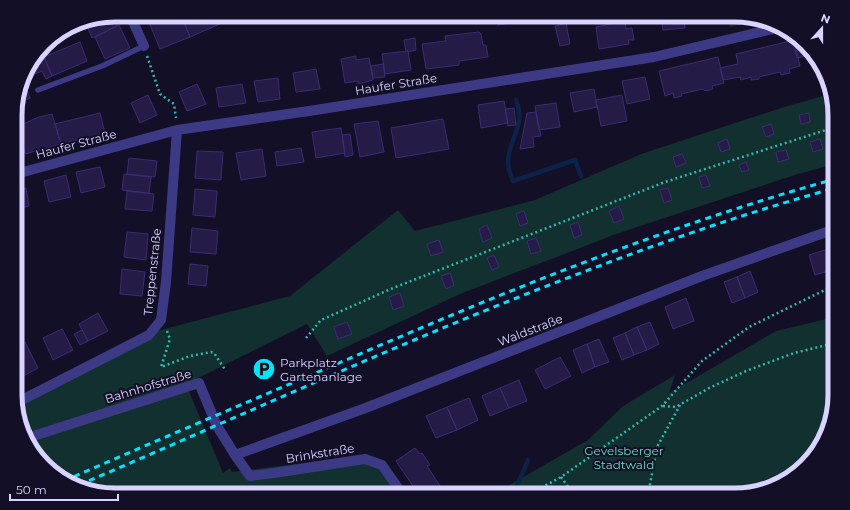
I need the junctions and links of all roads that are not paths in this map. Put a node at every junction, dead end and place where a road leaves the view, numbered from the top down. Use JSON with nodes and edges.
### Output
{"nodes":[{"id":1,"x":133,"y":22,"type":"edge"},
{"id":2,"x":772,"y":30,"type":"edge"},
{"id":3,"x":144,"y":46,"type":"joint"},
{"id":4,"x":38,"y":90,"type":"dead end"},
{"id":5,"x":177,"y":130,"type":"junction"},
{"id":6,"x":22,"y":172,"type":"edge"},
{"id":7,"x":828,"y":231,"type":"edge"},
{"id":8,"x":22,"y":400,"type":"edge"},
{"id":9,"x":32,"y":436,"type":"edge"},
{"id":10,"x":235,"y":455,"type":"junction"},
{"id":11,"x":398,"y":488,"type":"edge"}],
"edges":[{"from":1,"to":3,"type":"street"},
{"from":2,"to":5,"type":"street","name":"Haufer Straße"},
{"from":3,"to":4,"type":"lane"},
{"from":5,"to":6,"type":"street","name":"Haufer Straße"},
{"from":5,"to":8,"type":"street","name":"Treppenstraße"},
{"from":7,"to":10,"type":"street","name":"Waldstraße"},
{"from":9,"to":10,"type":"street","name":"Bahnhofstraße"},
{"from":10,"to":11,"type":"street","name":"Brinkstraße"}]}
